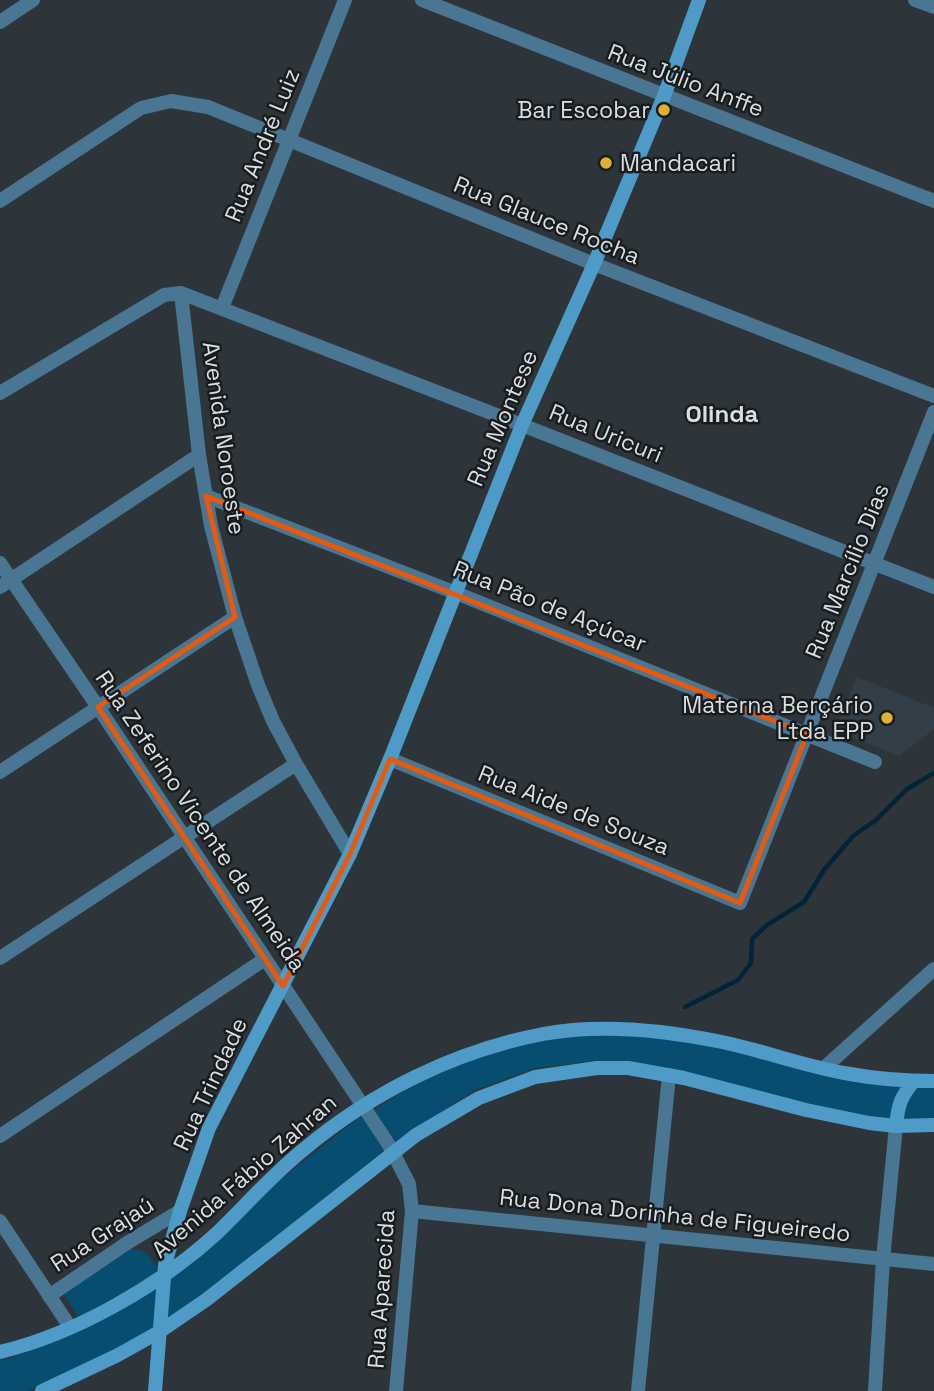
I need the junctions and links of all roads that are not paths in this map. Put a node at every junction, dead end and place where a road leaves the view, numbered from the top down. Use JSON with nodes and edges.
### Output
{"nodes":[{"id":1,"x":33,"y":0,"type":"edge"},
{"id":2,"x":345,"y":0,"type":"edge"},
{"id":3,"x":422,"y":0,"type":"edge"},
{"id":4,"x":699,"y":0,"type":"edge"},
{"id":5,"x":915,"y":0,"type":"edge"},
{"id":6,"x":934,"y":7,"type":"edge"},
{"id":7,"x":0,"y":22,"type":"edge"},
{"id":8,"x":664,"y":96,"type":"junction"},
{"id":9,"x":289,"y":140,"type":"junction"},
{"id":10,"x":0,"y":201,"type":"edge"},
{"id":11,"x":934,"y":201,"type":"edge"},
{"id":12,"x":594,"y":264,"type":"junction"},
{"id":13,"x":181,"y":293,"type":"junction"},
{"id":14,"x":222,"y":308,"type":"junction"},
{"id":15,"x":0,"y":393,"type":"edge"},
{"id":16,"x":934,"y":396,"type":"edge"},
{"id":17,"x":934,"y":412,"type":"edge"},
{"id":18,"x":522,"y":425,"type":"junction"},
{"id":19,"x":199,"y":456,"type":"junction"},
{"id":20,"x":206,"y":496,"type":"junction"},
{"id":21,"x":0,"y":563,"type":"edge"},
{"id":22,"x":874,"y":564,"type":"junction"},
{"id":23,"x":6,"y":584,"type":"edge"},
{"id":24,"x":934,"y":587,"type":"edge"},
{"id":25,"x":456,"y":593,"type":"junction"},
{"id":26,"x":235,"y":617,"type":"junction"},
{"id":27,"x":98,"y":707,"type":"junction"},
{"id":28,"x":807,"y":734,"type":"junction"},
{"id":29,"x":390,"y":759,"type":"junction"},
{"id":30,"x":875,"y":762,"type":"dead end"},
{"id":31,"x":296,"y":764,"type":"junction"},
{"id":32,"x":0,"y":772,"type":"edge"},
{"id":33,"x":184,"y":837,"type":"junction"},
{"id":34,"x":350,"y":854,"type":"junction"},
{"id":35,"x":740,"y":903,"type":"joint"},
{"id":36,"x":0,"y":958,"type":"edge"},
{"id":37,"x":265,"y":959,"type":"junction"},
{"id":38,"x":934,"y":969,"type":"edge"},
{"id":39,"x":283,"y":986,"type":"junction"},
{"id":40,"x":824,"y":1068,"type":"junction"},
{"id":41,"x":669,"y":1075,"type":"junction"},
{"id":42,"x":914,"y":1081,"type":"junction"},
{"id":43,"x":934,"y":1081,"type":"edge"},
{"id":44,"x":362,"y":1106,"type":"junction"},
{"id":45,"x":934,"y":1125,"type":"edge"},
{"id":46,"x":896,"y":1126,"type":"junction"},
{"id":47,"x":0,"y":1136,"type":"edge"},
{"id":48,"x":393,"y":1152,"type":"junction"},
{"id":49,"x":180,"y":1211,"type":"junction"},
{"id":50,"x":412,"y":1211,"type":"junction"},
{"id":51,"x":0,"y":1221,"type":"edge"},
{"id":52,"x":653,"y":1235,"type":"junction"},
{"id":53,"x":883,"y":1259,"type":"junction"},
{"id":54,"x":934,"y":1264,"type":"edge"},
{"id":55,"x":164,"y":1276,"type":"junction"},
{"id":56,"x":49,"y":1296,"type":"junction"},
{"id":57,"x":70,"y":1327,"type":"junction"},
{"id":58,"x":159,"y":1332,"type":"junction"},
{"id":59,"x":0,"y":1352,"type":"edge"},
{"id":60,"x":42,"y":1391,"type":"edge"},
{"id":61,"x":155,"y":1391,"type":"edge"},
{"id":62,"x":396,"y":1391,"type":"edge"},
{"id":63,"x":638,"y":1391,"type":"edge"},
{"id":64,"x":875,"y":1391,"type":"edge"}],
"edges":[{"from":1,"to":7,"type":"street"},
{"from":2,"to":9,"type":"street","name":"Rua André Luiz"},
{"from":3,"to":8,"type":"street","name":"Rua Júlio Anffe"},
{"from":4,"to":8,"type":"main road","name":"Rua Montese"},
{"from":5,"to":6,"type":"street"},
{"from":8,"to":11,"type":"street","name":"Rua Júlio Anffe"},
{"from":8,"to":12,"type":"main road","name":"Rua Montese"},
{"from":9,"to":10,"type":"street","name":"Rua Glauce Rocha"},
{"from":9,"to":12,"type":"street","name":"Rua Glauce Rocha"},
{"from":9,"to":14,"type":"street","name":"Rua André Luiz"},
{"from":12,"to":16,"type":"street","name":"Rua Glauce Rocha"},
{"from":12,"to":18,"type":"main road","name":"Rua Montese"},
{"from":13,"to":14,"type":"street","name":"Rua Uricuri"},
{"from":13,"to":15,"type":"street"},
{"from":13,"to":19,"type":"street","name":"Avenida Noroeste"},
{"from":14,"to":18,"type":"street","name":"Rua Uricuri"},
{"from":17,"to":22,"type":"street","name":"Rua Marcílio Dias"},
{"from":18,"to":22,"type":"street","name":"Rua Uricuri"},
{"from":18,"to":25,"type":"main road","name":"Rua Montese"},
{"from":19,"to":20,"type":"street","name":"Avenida Noroeste"},
{"from":19,"to":23,"type":"street"},
{"from":20,"to":25,"type":"street","name":"Rua Pão de Açúcar"},
{"from":20,"to":26,"type":"street","name":"Avenida Noroeste"},
{"from":21,"to":23,"type":"street","name":"Rua Zeferino Vicente de Almeida"},
{"from":22,"to":24,"type":"street","name":"Rua Uricuri"},
{"from":22,"to":28,"type":"street","name":"Rua Marcílio Dias"},
{"from":23,"to":27,"type":"street","name":"Rua Zeferino Vicente de Almeida"},
{"from":25,"to":28,"type":"street","name":"Rua Pão de Açúcar"},
{"from":25,"to":29,"type":"main road","name":"Rua Montese"},
{"from":26,"to":27,"type":"street"},
{"from":26,"to":31,"type":"street","name":"Avenida Noroeste"},
{"from":27,"to":32,"type":"street"},
{"from":27,"to":33,"type":"street","name":"Rua Zeferino Vicente de Almeida"},
{"from":28,"to":30,"type":"street","name":"Rua Pão de Açúcar"},
{"from":28,"to":35,"type":"street","name":"Rua Marcílio Dias"},
{"from":29,"to":34,"type":"main road","name":"Rua Montese"},
{"from":29,"to":35,"type":"street","name":"Rua Aide de Souza"},
{"from":31,"to":33,"type":"street"},
{"from":31,"to":34,"type":"street","name":"Avenida Noroeste"},
{"from":33,"to":36,"type":"street"},
{"from":33,"to":37,"type":"street","name":"Rua Zeferino Vicente de Almeida"},
{"from":34,"to":39,"type":"main road","name":"Rua Trindade"},
{"from":37,"to":39,"type":"street","name":"Rua Zeferino Vicente de Almeida"},
{"from":37,"to":47,"type":"street"},
{"from":38,"to":40,"type":"street"},
{"from":39,"to":44,"type":"street","name":"Rua Zeferino Vicente de Almeida"},
{"from":39,"to":49,"type":"main road","name":"Rua Trindade"},
{"from":40,"to":42,"type":"main road","name":"Avenida Fábio Zahran"},
{"from":40,"to":44,"type":"main road","name":"Avenida Fábio Zahran"},
{"from":41,"to":46,"type":"main road"},
{"from":41,"to":48,"type":"main road"},
{"from":41,"to":52,"type":"street"},
{"from":42,"to":43,"type":"main road","name":"Avenida Fábio Zahran"},
{"from":42,"to":46,"type":"main road"},
{"from":44,"to":48,"type":"street","name":"Rua Zeferino Vicente de Almeida"},
{"from":44,"to":55,"type":"main road","name":"Avenida Fábio Zahran"},
{"from":45,"to":46,"type":"main road"},
{"from":46,"to":53,"type":"street"},
{"from":48,"to":50,"type":"street","name":"Rua Aparecida"},
{"from":48,"to":58,"type":"main road"},
{"from":49,"to":55,"type":"main road","name":"Rua Trindade"},
{"from":49,"to":56,"type":"street","name":"Rua Grajaú"},
{"from":50,"to":52,"type":"street","name":"Rua Dona Dorinha de Figueiredo"},
{"from":50,"to":62,"type":"street","name":"Rua Aparecida"},
{"from":51,"to":56,"type":"street"},
{"from":52,"to":53,"type":"street","name":"Rua Dona Dorinha de Figueiredo"},
{"from":52,"to":63,"type":"street"},
{"from":53,"to":54,"type":"street","name":"Rua Dona Dorinha de Figueiredo"},
{"from":53,"to":64,"type":"street"},
{"from":55,"to":57,"type":"main road","name":"Avenida Fábio Zahran"},
{"from":55,"to":58,"type":"main road","name":"Rua Trindade"},
{"from":56,"to":57,"type":"street"},
{"from":57,"to":59,"type":"main road","name":"Avenida Fábio Zahran"},
{"from":58,"to":60,"type":"main road"},
{"from":58,"to":61,"type":"main road","name":"Rua Trindade"}]}
